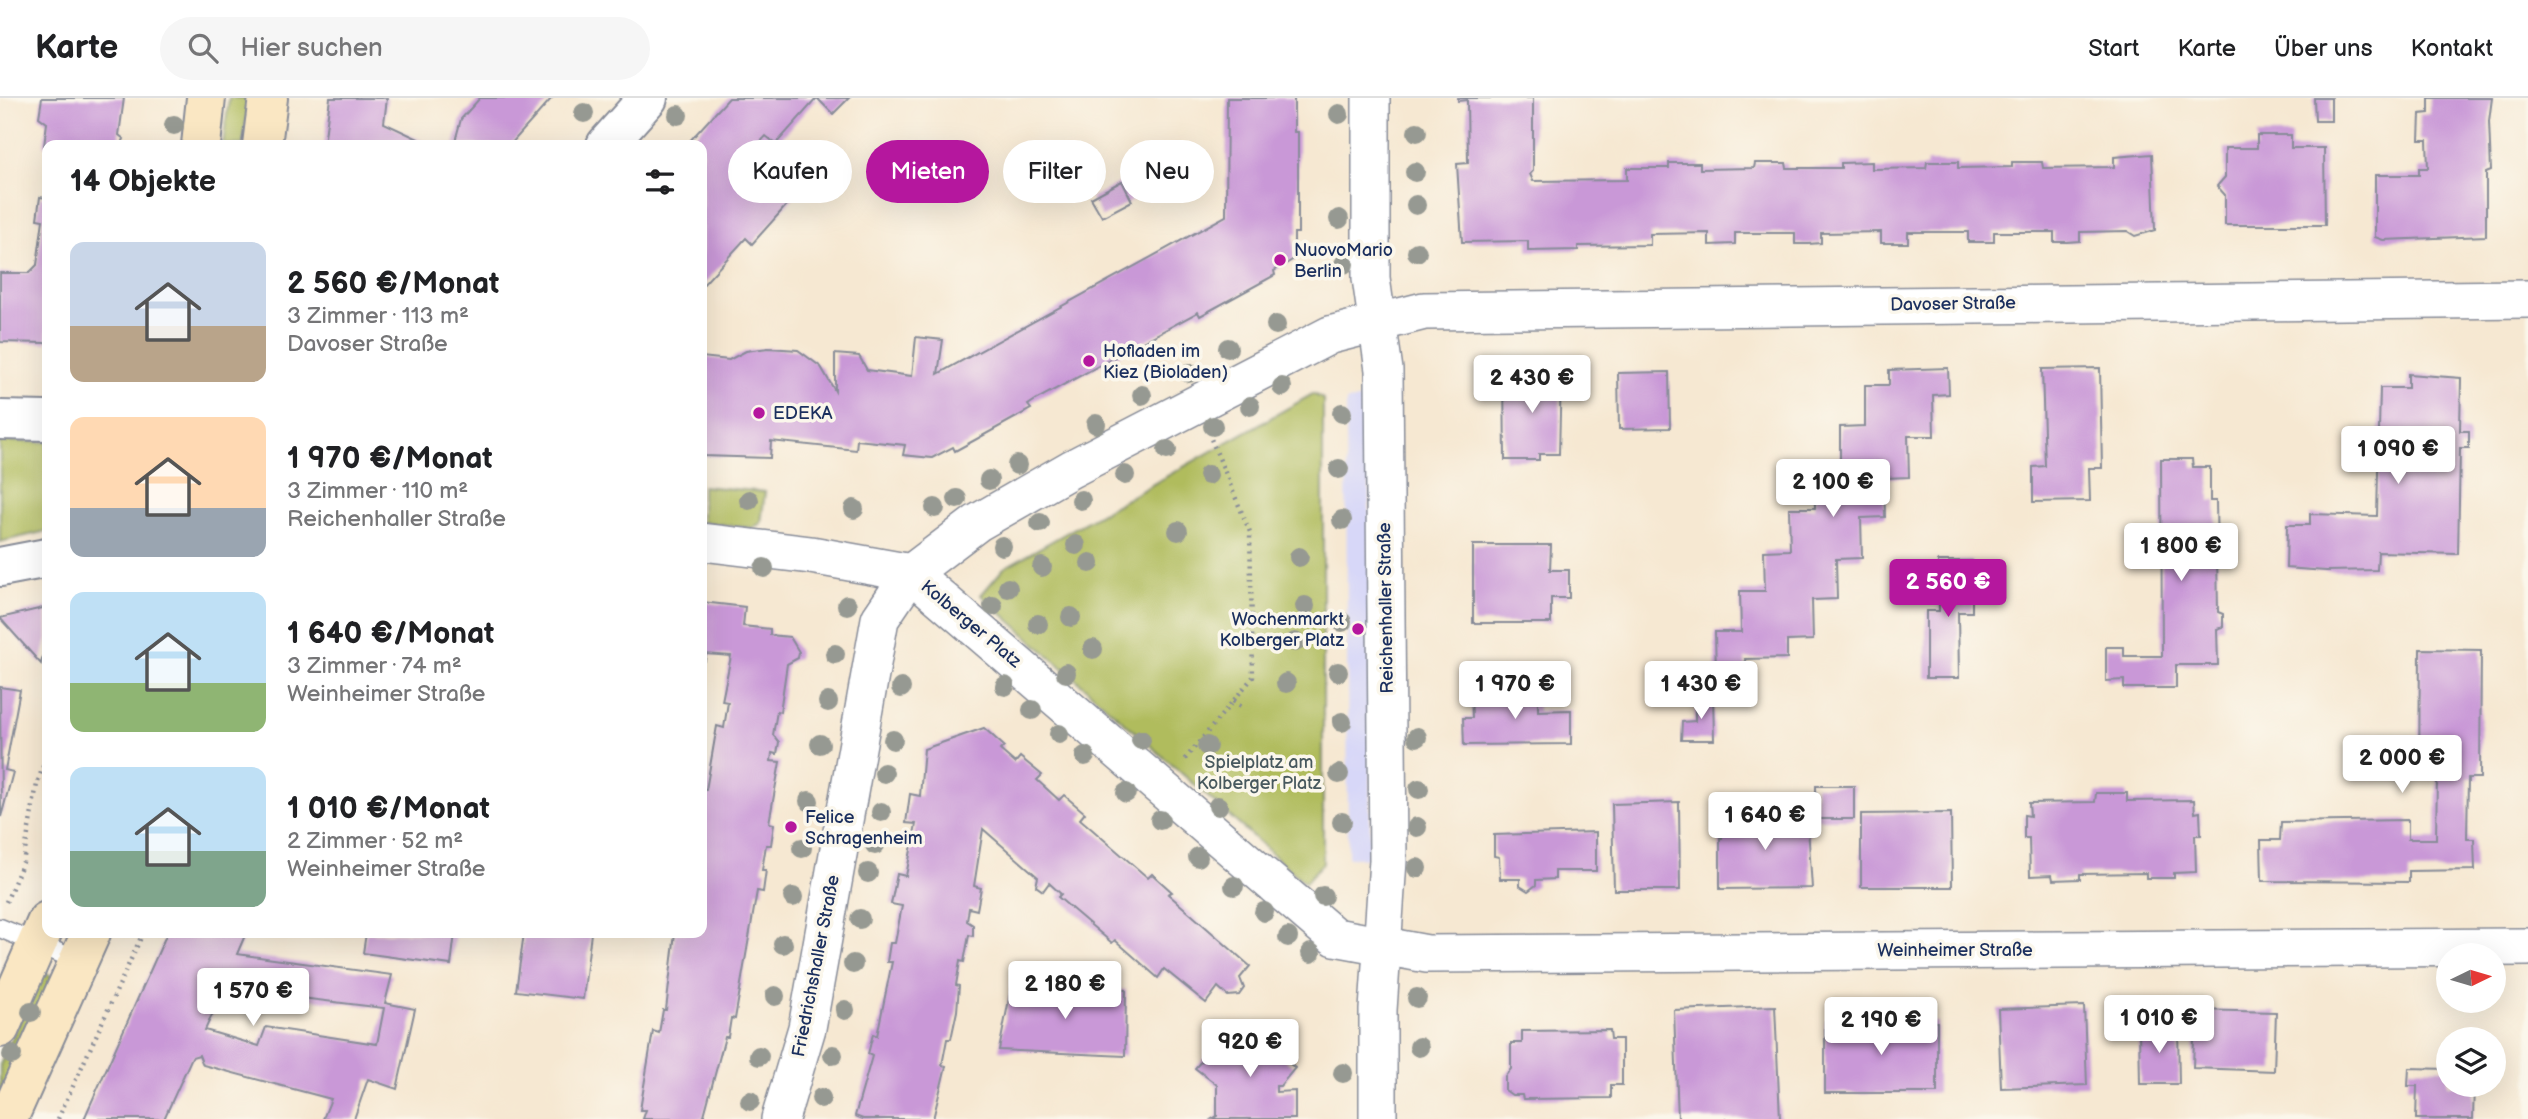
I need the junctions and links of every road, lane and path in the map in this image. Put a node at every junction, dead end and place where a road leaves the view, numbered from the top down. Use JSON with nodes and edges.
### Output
{"nodes":[{"id":1,"x":206,"y":98,"type":"edge"},
{"id":2,"x":268,"y":98,"type":"edge"},
{"id":3,"x":648,"y":98,"type":"edge"},
{"id":4,"x":1370,"y":98,"type":"edge"},
{"id":5,"x":202,"y":140,"type":"edge"},
{"id":6,"x":263,"y":140,"type":"edge"},
{"id":7,"x":610,"y":140,"type":"edge"},
{"id":8,"x":2528,"y":299,"type":"edge"},
{"id":9,"x":1379,"y":320,"type":"junction"},
{"id":10,"x":0,"y":420,"type":"edge"},
{"id":11,"x":42,"y":421,"type":"edge"},
{"id":12,"x":1211,"y":439,"type":"dead end"},
{"id":13,"x":707,"y":543,"type":"edge"},
{"id":14,"x":42,"y":559,"type":"edge"},
{"id":15,"x":0,"y":567,"type":"edge"},
{"id":16,"x":911,"y":573,"type":"junction"},
{"id":17,"x":1233,"y":701,"type":"junction"},
{"id":18,"x":1243,"y":708,"type":"dead end"},
{"id":19,"x":1180,"y":765,"type":"dead end"},
{"id":20,"x":42,"y":770,"type":"edge"},
{"id":21,"x":5,"y":906,"type":"dead end"},
{"id":22,"x":0,"y":928,"type":"edge"},
{"id":23,"x":42,"y":933,"type":"edge"},
{"id":24,"x":57,"y":938,"type":"edge"},
{"id":25,"x":141,"y":938,"type":"edge"},
{"id":26,"x":1384,"y":946,"type":"junction"},
{"id":27,"x":85,"y":947,"type":"edge"},
{"id":28,"x":2528,"y":947,"type":"edge"},
{"id":29,"x":0,"y":1028,"type":"edge"},
{"id":30,"x":8,"y":1119,"type":"edge"},
{"id":31,"x":58,"y":1119,"type":"edge"},
{"id":32,"x":780,"y":1119,"type":"edge"},
{"id":33,"x":1378,"y":1119,"type":"edge"}],
"edges":[{"from":1,"to":5,"type":"main road"},
{"from":2,"to":6,"type":"main road"},
{"from":3,"to":7,"type":"street"},
{"from":4,"to":9,"type":"street","name":"Reichenhaller Straße"},
{"from":8,"to":9,"type":"street","name":"Davoser Straße"},
{"from":9,"to":16,"type":"street","name":"Kolberger Platz"},
{"from":9,"to":26,"type":"street","name":"Reichenhaller Straße"},
{"from":10,"to":11,"type":"street"},
{"from":12,"to":17,"type":"path"},
{"from":13,"to":16,"type":"street"},
{"from":14,"to":15,"type":"street"},
{"from":16,"to":26,"type":"street","name":"Kolberger Platz"},
{"from":16,"to":32,"type":"street","name":"Friedrichshaller Straße"},
{"from":17,"to":18,"type":"path"},
{"from":17,"to":19,"type":"path"},
{"from":20,"to":21,"type":"path"},
{"from":22,"to":23,"type":"lane"},
{"from":23,"to":29,"type":"main road"},
{"from":24,"to":27,"type":"lane"},
{"from":25,"to":31,"type":"path"},
{"from":26,"to":28,"type":"street","name":"Weinheimer Straße"},
{"from":26,"to":33,"type":"street","name":"Reichenhaller Straße"},
{"from":27,"to":30,"type":"main road"}]}
